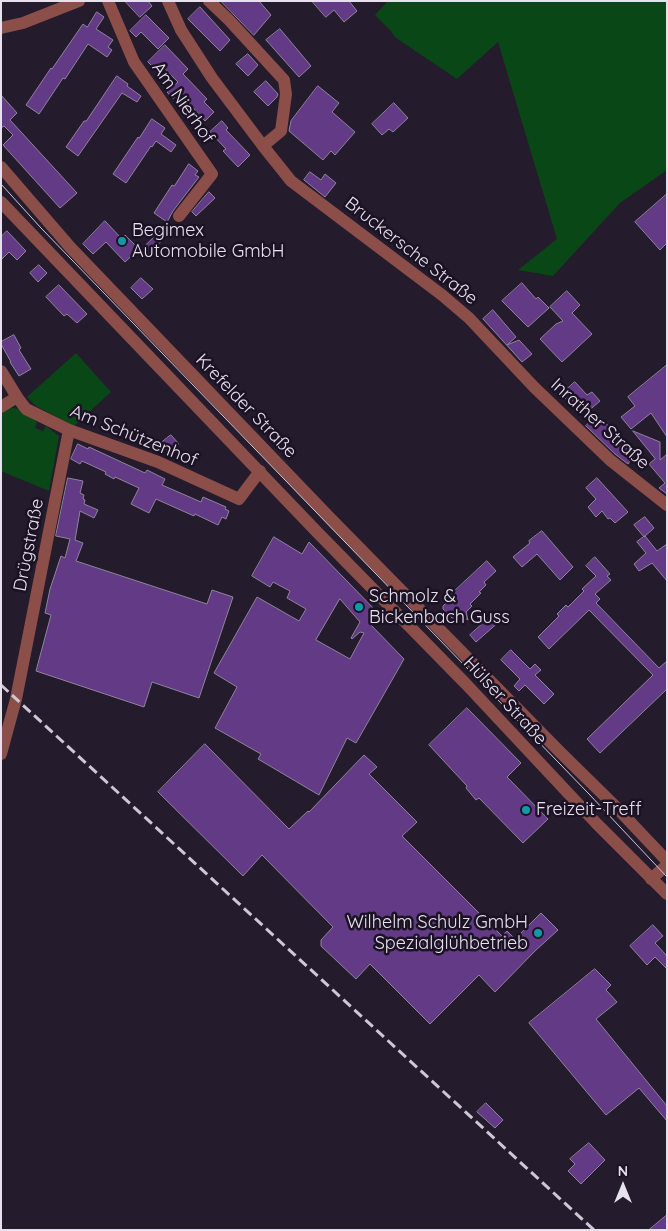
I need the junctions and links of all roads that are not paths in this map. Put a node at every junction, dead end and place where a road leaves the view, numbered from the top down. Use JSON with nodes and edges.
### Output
{"nodes":[{"id":1,"x":79,"y":1,"type":"edge"},
{"id":2,"x":108,"y":1,"type":"edge"},
{"id":3,"x":168,"y":1,"type":"edge"},
{"id":4,"x":209,"y":1,"type":"edge"},
{"id":5,"x":1,"y":28,"type":"edge"},
{"id":6,"x":263,"y":146,"type":"junction"},
{"id":7,"x":1,"y":167,"type":"edge"},
{"id":8,"x":1,"y":202,"type":"edge"},
{"id":9,"x":179,"y":216,"type":"dead end"},
{"id":10,"x":1,"y":371,"type":"edge"},
{"id":11,"x":534,"y":387,"type":"joint"},
{"id":12,"x":17,"y":397,"type":"junction"},
{"id":13,"x":1,"y":407,"type":"edge"},
{"id":14,"x":69,"y":430,"type":"junction"},
{"id":15,"x":260,"y":471,"type":"junction"},
{"id":16,"x":667,"y":505,"type":"edge"},
{"id":17,"x":317,"y":532,"type":"joint"},
{"id":18,"x":472,"y":663,"type":"joint"},
{"id":19,"x":1,"y":754,"type":"edge"},
{"id":20,"x":667,"y":861,"type":"edge"},
{"id":21,"x":667,"y":865,"type":"edge"},
{"id":22,"x":651,"y":879,"type":"junction"},
{"id":23,"x":667,"y":894,"type":"edge"}],
"edges":[{"from":1,"to":5,"type":"street"},
{"from":2,"to":9,"type":"street","name":"Am Nierhof"},
{"from":3,"to":6,"type":"street","name":"Bruckersche Straße"},
{"from":4,"to":6,"type":"street"},
{"from":6,"to":11,"type":"street","name":"Bruckersche Straße"},
{"from":7,"to":18,"type":"street","name":"Krefelder Straße"},
{"from":8,"to":15,"type":"street","name":"Krefelder Straße"},
{"from":10,"to":12,"type":"street","name":"Am Schützenhof"},
{"from":11,"to":16,"type":"street","name":"Inrather Straße"},
{"from":12,"to":13,"type":"street"},
{"from":12,"to":14,"type":"street","name":"Am Schützenhof"},
{"from":14,"to":15,"type":"street","name":"Am Schützenhof"},
{"from":14,"to":19,"type":"street","name":"Drügstraße"},
{"from":15,"to":17,"type":"street","name":"Krefelder Straße"},
{"from":17,"to":22,"type":"street","name":"Hülser Straße"},
{"from":18,"to":20,"type":"street","name":"Hülser Straße"},
{"from":21,"to":22,"type":"street"},
{"from":22,"to":23,"type":"street","name":"Hülser Straße"}]}
